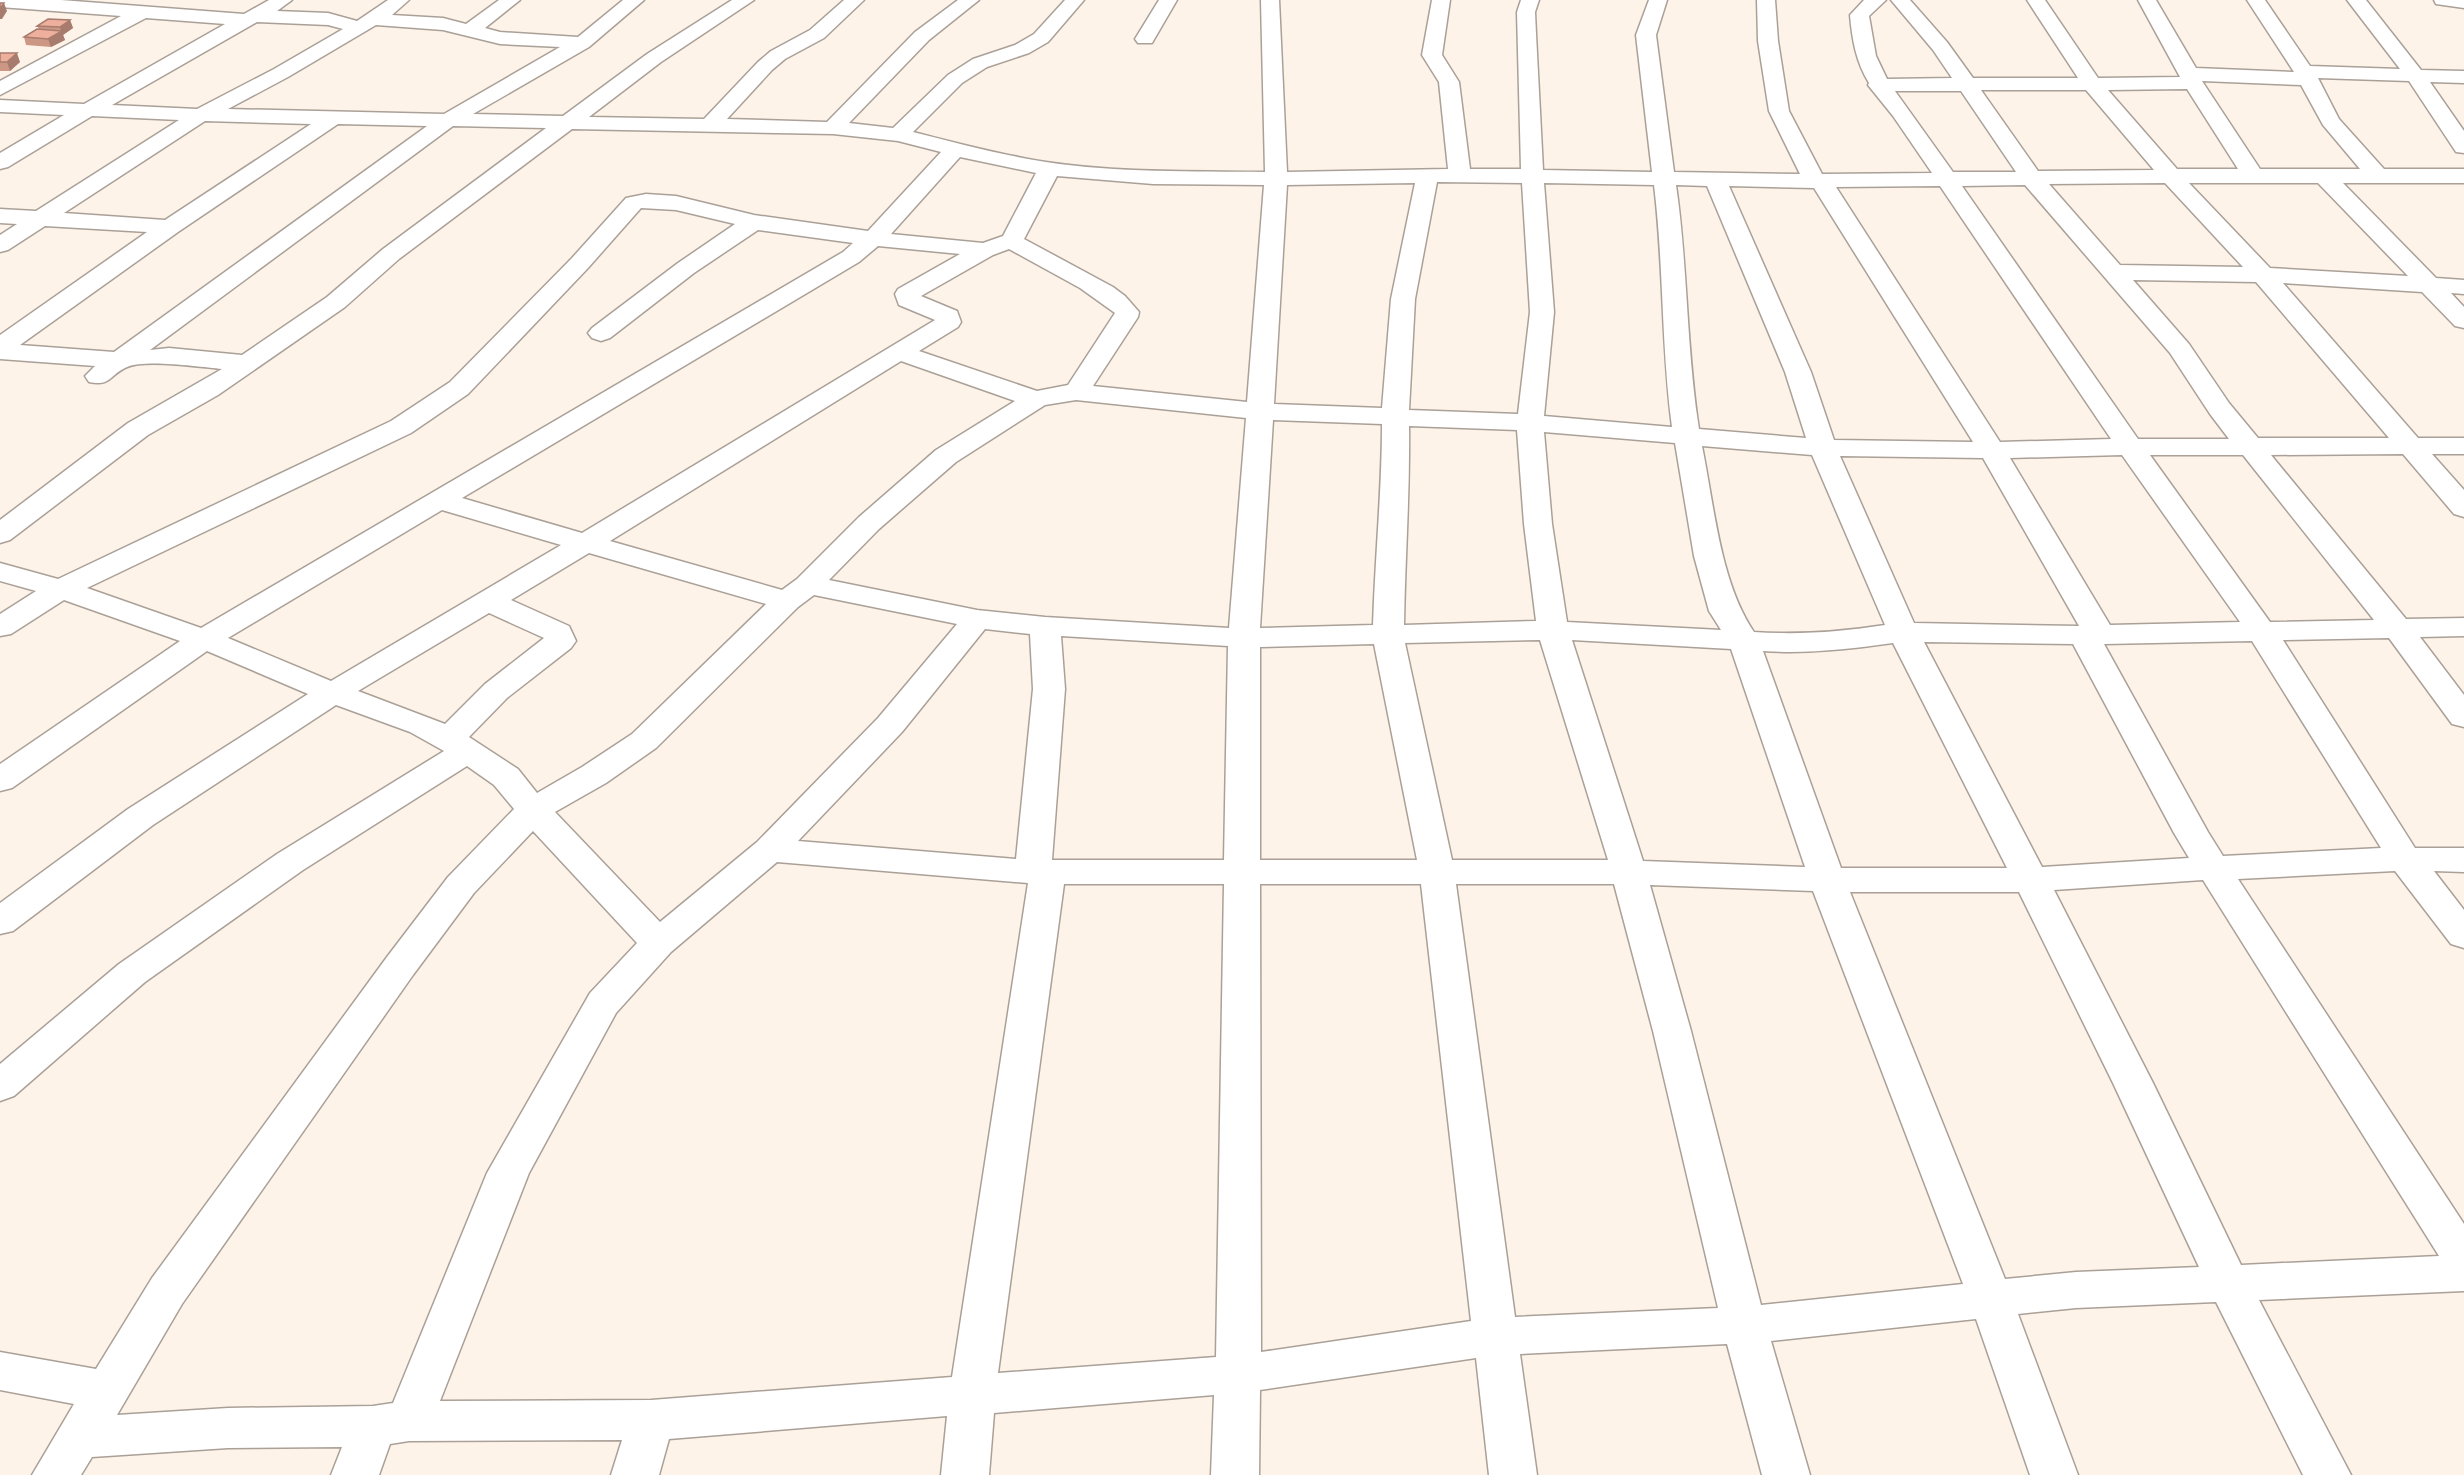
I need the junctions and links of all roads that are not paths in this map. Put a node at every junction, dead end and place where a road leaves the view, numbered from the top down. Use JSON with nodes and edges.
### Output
{"nodes":[{"id":1,"x":165,"y":0,"type":"edge"},
{"id":2,"x":283,"y":0,"type":"edge"},
{"id":3,"x":400,"y":0,"type":"edge"},
{"id":4,"x":511,"y":0,"type":"edge"},
{"id":5,"x":635,"y":0,"type":"edge"},
{"id":6,"x":745,"y":0,"type":"edge"},
{"id":7,"x":855,"y":0,"type":"edge"},
{"id":8,"x":970,"y":0,"type":"edge"},
{"id":9,"x":1075,"y":0,"type":"edge"},
{"id":10,"x":1168,"y":0,"type":"edge"},
{"id":11,"x":1270,"y":0,"type":"edge"},
{"id":12,"x":1440,"y":0,"type":"edge"},
{"id":13,"x":1530,"y":0,"type":"edge"},
{"id":14,"x":1658,"y":0,"type":"edge"},
{"id":15,"x":1766,"y":0,"type":"edge"},
{"id":16,"x":1876,"y":0,"type":"edge"},
{"id":17,"x":1900,"y":0,"type":"edge"},
{"id":18,"x":2036,"y":0,"type":"edge"},
{"id":19,"x":2147,"y":0,"type":"edge"},
{"id":20,"x":2256,"y":0,"type":"edge"},
{"id":21,"x":2356,"y":0,"type":"edge"},
{"id":22,"x":2443,"y":0,"type":"edge"},
{"id":23,"x":0,"y":1,"type":"edge"},
{"id":24,"x":2464,"y":2,"type":"edge"},
{"id":25,"x":72,"y":3,"type":"edge"},
{"id":26,"x":142,"y":12,"type":"junction"},
{"id":27,"x":253,"y":18,"type":"junction"},
{"id":28,"x":366,"y":23,"type":"junction"},
{"id":29,"x":472,"y":29,"type":"junction"},
{"id":30,"x":1145,"y":39,"type":"dead end"},
{"id":31,"x":582,"y":43,"type":"junction"},
{"id":32,"x":2306,"y":75,"type":"junction"},
{"id":33,"x":2416,"y":76,"type":"junction"},
{"id":34,"x":2464,"y":77,"type":"edge"},
{"id":35,"x":2191,"y":79,"type":"junction"},
{"id":36,"x":1878,"y":85,"type":"junction"},
{"id":37,"x":1967,"y":85,"type":"junction"},
{"id":38,"x":2092,"y":85,"type":"junction"},
{"id":39,"x":0,"y":89,"type":"edge"},
{"id":40,"x":0,"y":106,"type":"edge"},
{"id":41,"x":91,"y":110,"type":"junction"},
{"id":42,"x":201,"y":115,"type":"junction"},
{"id":43,"x":333,"y":118,"type":"junction"},
{"id":44,"x":450,"y":119,"type":"junction"},
{"id":45,"x":567,"y":124,"type":"junction"},
{"id":46,"x":708,"y":127,"type":"junction"},
{"id":47,"x":833,"y":128,"type":"junction"},
{"id":48,"x":898,"y":135,"type":"junction"},
{"id":49,"x":2464,"y":147,"type":"edge"},
{"id":50,"x":955,"y":149,"type":"junction"},
{"id":51,"x":0,"y":162,"type":"edge"},
{"id":52,"x":1049,"y":169,"type":"junction"},
{"id":53,"x":1444,"y":175,"type":"junction"},
{"id":54,"x":2172,"y":176,"type":"junction"},
{"id":55,"x":2253,"y":176,"type":"junction"},
{"id":56,"x":2324,"y":176,"type":"junction"},
{"id":57,"x":2378,"y":176,"type":"junction"},
{"id":58,"x":2464,"y":176,"type":"edge"},
{"id":59,"x":1534,"y":177,"type":"junction"},
{"id":60,"x":1276,"y":179,"type":"junction"},
{"id":61,"x":1664,"y":179,"type":"junction"},
{"id":62,"x":1948,"y":179,"type":"junction"},
{"id":63,"x":2034,"y":180,"type":"junction"},
{"id":64,"x":1716,"y":181,"type":"junction"},
{"id":65,"x":1817,"y":181,"type":"junction"},
{"id":66,"x":0,"y":216,"type":"edge"},
{"id":67,"x":41,"y":219,"type":"junction"},
{"id":68,"x":754,"y":222,"type":"junction"},
{"id":69,"x":170,"y":227,"type":"junction"},
{"id":70,"x":874,"y":238,"type":"junction"},
{"id":71,"x":1011,"y":241,"type":"junction"},
{"id":72,"x":0,"y":244,"type":"edge"},
{"id":73,"x":985,"y":250,"type":"junction"},
{"id":74,"x":2112,"y":272,"type":"junction"},
{"id":75,"x":2264,"y":274,"type":"junction"},
{"id":76,"x":2432,"y":285,"type":"junction"},
{"id":77,"x":2464,"y":287,"type":"edge"},
{"id":78,"x":2464,"y":321,"type":"edge"},
{"id":79,"x":601,"y":333,"type":"dead end"},
{"id":80,"x":0,"y":349,"type":"edge"},
{"id":81,"x":898,"y":352,"type":"junction"},
{"id":82,"x":245,"y":363,"type":"junction"},
{"id":83,"x":108,"y":368,"type":"junction"},
{"id":84,"x":1076,"y":392,"type":"junction"},
{"id":85,"x":1036,"y":399,"type":"junction"},
{"id":86,"x":1259,"y":411,"type":"junction"},
{"id":87,"x":1395,"y":417,"type":"junction"},
{"id":88,"x":1530,"y":423,"type":"junction"},
{"id":89,"x":1687,"y":437,"type":"junction"},
{"id":90,"x":2409,"y":446,"type":"junction"},
{"id":91,"x":2464,"y":446,"type":"edge"},
{"id":92,"x":2130,"y":447,"type":"junction"},
{"id":93,"x":2251,"y":447,"type":"junction"},
{"id":94,"x":1823,"y":448,"type":"junction"},
{"id":95,"x":1992,"y":450,"type":"junction"},
{"id":96,"x":437,"y":500,"type":"junction"},
{"id":97,"x":2464,"y":508,"type":"edge"},
{"id":98,"x":0,"y":534,"type":"edge"},
{"id":99,"x":588,"y":542,"type":"junction"},
{"id":100,"x":0,"y":572,"type":"edge"},
{"id":101,"x":61,"y":589,"type":"junction"},
{"id":102,"x":797,"y":593,"type":"junction"},
{"id":103,"x":486,"y":600,"type":"junction"},
{"id":104,"x":977,"y":619,"type":"junction"},
{"id":105,"x":0,"y":627,"type":"edge"},
{"id":106,"x":1045,"y":627,"type":"junction"},
{"id":107,"x":2464,"y":627,"type":"edge"},
{"id":108,"x":2398,"y":629,"type":"junction"},
{"id":109,"x":1553,"y":630,"type":"junction"},
{"id":110,"x":1903,"y":632,"type":"junction"},
{"id":111,"x":2262,"y":632,"type":"junction"},
{"id":112,"x":1388,"y":634,"type":"junction"},
{"id":113,"x":2091,"y":634,"type":"junction"},
{"id":114,"x":1244,"y":638,"type":"junction"},
{"id":115,"x":204,"y":639,"type":"junction"},
{"id":116,"x":1744,"y":640,"type":"junction"},
{"id":117,"x":330,"y":692,"type":"junction"},
{"id":118,"x":2464,"y":717,"type":"edge"},
{"id":119,"x":457,"y":745,"type":"junction"},
{"id":120,"x":0,"y":780,"type":"edge"},
{"id":121,"x":533,"y":810,"type":"junction"},
{"id":122,"x":769,"y":850,"type":"junction"},
{"id":123,"x":2405,"y":860,"type":"junction"},
{"id":124,"x":2464,"y":860,"type":"edge"},
{"id":125,"x":2214,"y":868,"type":"junction"},
{"id":126,"x":1040,"y":872,"type":"junction"},
{"id":127,"x":1437,"y":872,"type":"junction"},
{"id":128,"x":1629,"y":872,"type":"junction"},
{"id":129,"x":1241,"y":873,"type":"junction"},
{"id":130,"x":1827,"y":880,"type":"junction"},
{"id":131,"x":2031,"y":880,"type":"junction"},
{"id":132,"x":0,"y":922,"type":"edge"},
{"id":133,"x":2464,"y":936,"type":"edge"},
{"id":134,"x":658,"y":943,"type":"junction"},
{"id":135,"x":0,"y":1086,"type":"edge"},
{"id":136,"x":2464,"y":1260,"type":"edge"},
{"id":137,"x":2464,"y":1273,"type":"edge"},
{"id":138,"x":2228,"y":1283,"type":"junction"},
{"id":139,"x":1991,"y":1299,"type":"junction"},
{"id":140,"x":1744,"y":1325,"type":"junction"},
{"id":141,"x":1497,"y":1336,"type":"junction"},
{"id":142,"x":0,"y":1371,"type":"edge"},
{"id":143,"x":1238,"y":1374,"type":"junction"},
{"id":144,"x":107,"y":1390,"type":"junction"},
{"id":145,"x":972,"y":1397,"type":"junction"},
{"id":146,"x":651,"y":1420,"type":"junction"},
{"id":147,"x":391,"y":1424,"type":"junction"},
{"id":148,"x":80,"y":1438,"type":"junction"},
{"id":149,"x":56,"y":1475,"type":"edge"},
{"id":150,"x":355,"y":1475,"type":"edge"},
{"id":151,"x":635,"y":1475,"type":"edge"},
{"id":152,"x":965,"y":1475,"type":"edge"},
{"id":153,"x":1235,"y":1475,"type":"edge"},
{"id":154,"x":1513,"y":1475,"type":"edge"},
{"id":155,"x":1786,"y":1475,"type":"edge"},
{"id":156,"x":2054,"y":1475,"type":"edge"},
{"id":157,"x":2327,"y":1475,"type":"edge"}],
"edges":[{"from":1,"to":26,"type":"street"},
{"from":2,"to":27,"type":"street"},
{"from":3,"to":28,"type":"street"},
{"from":4,"to":29,"type":"street"},
{"from":5,"to":31,"type":"street"},
{"from":6,"to":45,"type":"street"},
{"from":7,"to":46,"type":"street"},
{"from":8,"to":47,"type":"street"},
{"from":9,"to":48,"type":"street"},
{"from":10,"to":30,"type":"street"},
{"from":11,"to":60,"type":"street"},
{"from":12,"to":53,"type":"street"},
{"from":13,"to":59,"type":"street"},
{"from":14,"to":61,"type":"street"},
{"from":15,"to":65,"type":"street"},
{"from":16,"to":36,"type":"street"},
{"from":17,"to":37,"type":"street"},
{"from":18,"to":38,"type":"street"},
{"from":19,"to":35,"type":"street"},
{"from":20,"to":32,"type":"street"},
{"from":21,"to":33,"type":"street"},
{"from":22,"to":24,"type":"street"},
{"from":23,"to":25,"type":"street"},
{"from":25,"to":26,"type":"street"},
{"from":26,"to":27,"type":"street"},
{"from":26,"to":39,"type":"street"},
{"from":27,"to":28,"type":"street"},
{"from":27,"to":41,"type":"street"},
{"from":28,"to":29,"type":"street"},
{"from":28,"to":42,"type":"street"},
{"from":29,"to":31,"type":"street"},
{"from":31,"to":44,"type":"street"},
{"from":32,"to":33,"type":"street"},
{"from":32,"to":35,"type":"street"},
{"from":32,"to":57,"type":"street"},
{"from":33,"to":34,"type":"street"},
{"from":33,"to":49,"type":"street"},
{"from":35,"to":38,"type":"street"},
{"from":35,"to":55,"type":"street"},
{"from":36,"to":37,"type":"street"},
{"from":36,"to":62,"type":"street"},
{"from":37,"to":38,"type":"street"},
{"from":37,"to":63,"type":"street"},
{"from":38,"to":54,"type":"street"},
{"from":40,"to":41,"type":"street"},
{"from":41,"to":42,"type":"street"},
{"from":41,"to":51,"type":"street"},
{"from":42,"to":43,"type":"street"},
{"from":42,"to":67,"type":"street"},
{"from":43,"to":44,"type":"street"},
{"from":43,"to":69,"type":"street"},
{"from":44,"to":45,"type":"street"},
{"from":44,"to":83,"type":"street"},
{"from":45,"to":46,"type":"street"},
{"from":45,"to":82,"type":"street"},
{"from":46,"to":47,"type":"street"},
{"from":47,"to":48,"type":"street"},
{"from":48,"to":50,"type":"street"},
{"from":50,"to":52,"type":"street"},
{"from":50,"to":70,"type":"street"},
{"from":52,"to":60,"type":"street"},
{"from":52,"to":71,"type":"street"},
{"from":53,"to":59,"type":"street"},
{"from":53,"to":60,"type":"street"},
{"from":53,"to":87,"type":"street"},
{"from":54,"to":55,"type":"street"},
{"from":54,"to":63,"type":"street"},
{"from":54,"to":75,"type":"street"},
{"from":55,"to":56,"type":"street"},
{"from":56,"to":57,"type":"street"},
{"from":56,"to":76,"type":"street"},
{"from":57,"to":58,"type":"street"},
{"from":59,"to":61,"type":"street"},
{"from":59,"to":88,"type":"street"},
{"from":60,"to":86,"type":"street"},
{"from":61,"to":64,"type":"street"},
{"from":61,"to":89,"type":"street"},
{"from":62,"to":63,"type":"street"},
{"from":62,"to":65,"type":"street"},
{"from":62,"to":92,"type":"street"},
{"from":63,"to":74,"type":"street"},
{"from":64,"to":65,"type":"street"},
{"from":64,"to":94,"type":"street"},
{"from":65,"to":95,"type":"street"},
{"from":66,"to":67,"type":"street"},
{"from":67,"to":69,"type":"street"},
{"from":67,"to":72,"type":"street"},
{"from":68,"to":70,"type":"street"},
{"from":68,"to":79,"type":"street"},
{"from":68,"to":101,"type":"street"},
{"from":69,"to":80,"type":"street"},
{"from":70,"to":73,"type":"street"},
{"from":70,"to":96,"type":"street"},
{"from":71,"to":73,"type":"street"},
{"from":71,"to":84,"type":"street"},
{"from":73,"to":81,"type":"street"},
{"from":74,"to":75,"type":"street"},
{"from":74,"to":93,"type":"street"},
{"from":75,"to":76,"type":"street"},
{"from":75,"to":90,"type":"street"},
{"from":76,"to":77,"type":"street"},
{"from":76,"to":78,"type":"street"},
{"from":80,"to":83,"type":"street"},
{"from":81,"to":85,"type":"street"},
{"from":81,"to":99,"type":"street"},
{"from":82,"to":83,"type":"street"},
{"from":82,"to":98,"type":"street"},
{"from":84,"to":85,"type":"street"},
{"from":84,"to":86,"type":"street"},
{"from":85,"to":102,"type":"street"},
{"from":86,"to":87,"type":"street"},
{"from":86,"to":114,"type":"street"},
{"from":87,"to":88,"type":"street"},
{"from":87,"to":112,"type":"street"},
{"from":88,"to":89,"type":"street"},
{"from":88,"to":109,"type":"street"},
{"from":89,"to":94,"type":"street"},
{"from":89,"to":116,"type":"street"},
{"from":90,"to":91,"type":"street"},
{"from":90,"to":93,"type":"street"},
{"from":90,"to":97,"type":"street"},
{"from":92,"to":93,"type":"street"},
{"from":92,"to":95,"type":"street"},
{"from":92,"to":111,"type":"street"},
{"from":93,"to":108,"type":"street"},
{"from":94,"to":95,"type":"street"},
{"from":94,"to":110,"type":"street"},
{"from":95,"to":113,"type":"street"},
{"from":96,"to":99,"type":"street"},
{"from":96,"to":115,"type":"street"},
{"from":99,"to":102,"type":"street"},
{"from":99,"to":103,"type":"street"},
{"from":100,"to":101,"type":"street"},
{"from":101,"to":105,"type":"street"},
{"from":101,"to":115,"type":"street"},
{"from":102,"to":104,"type":"street"},
{"from":102,"to":121,"type":"street"},
{"from":103,"to":117,"type":"street"},
{"from":103,"to":119,"type":"street"},
{"from":104,"to":106,"type":"street"},
{"from":104,"to":122,"type":"street"},
{"from":106,"to":114,"type":"street"},
{"from":106,"to":126,"type":"street"},
{"from":107,"to":108,"type":"street"},
{"from":108,"to":111,"type":"street"},
{"from":108,"to":118,"type":"street"},
{"from":109,"to":112,"type":"street"},
{"from":109,"to":116,"type":"street"},
{"from":109,"to":128,"type":"street"},
{"from":110,"to":113,"type":"street"},
{"from":110,"to":116,"type":"street"},
{"from":110,"to":131,"type":"street"},
{"from":111,"to":113,"type":"street"},
{"from":111,"to":123,"type":"street"},
{"from":112,"to":114,"type":"street"},
{"from":112,"to":127,"type":"street"},
{"from":113,"to":125,"type":"street"},
{"from":114,"to":129,"type":"street"},
{"from":115,"to":117,"type":"street"},
{"from":115,"to":120,"type":"street"},
{"from":116,"to":130,"type":"street"},
{"from":117,"to":119,"type":"street"},
{"from":117,"to":132,"type":"street"},
{"from":119,"to":121,"type":"street"},
{"from":119,"to":135,"type":"street"},
{"from":121,"to":134,"type":"street"},
{"from":121,"to":144,"type":"street"},
{"from":122,"to":126,"type":"street"},
{"from":122,"to":134,"type":"street"},
{"from":123,"to":124,"type":"street"},
{"from":123,"to":125,"type":"street"},
{"from":123,"to":133,"type":"street"},
{"from":125,"to":131,"type":"street"},
{"from":125,"to":136,"type":"street"},
{"from":126,"to":129,"type":"street"},
{"from":126,"to":145,"type":"street"},
{"from":127,"to":128,"type":"street"},
{"from":127,"to":129,"type":"street"},
{"from":127,"to":141,"type":"street"},
{"from":128,"to":130,"type":"street"},
{"from":128,"to":140,"type":"street"},
{"from":129,"to":143,"type":"street"},
{"from":130,"to":131,"type":"street"},
{"from":130,"to":139,"type":"street"},
{"from":131,"to":138,"type":"street"},
{"from":134,"to":147,"type":"street"},
{"from":137,"to":138,"type":"street"},
{"from":138,"to":139,"type":"street"},
{"from":138,"to":157,"type":"street"},
{"from":139,"to":140,"type":"street"},
{"from":139,"to":156,"type":"street"},
{"from":140,"to":141,"type":"street"},
{"from":140,"to":155,"type":"street"},
{"from":141,"to":143,"type":"street"},
{"from":141,"to":154,"type":"street"},
{"from":142,"to":144,"type":"street"},
{"from":143,"to":145,"type":"street"},
{"from":143,"to":153,"type":"street"},
{"from":144,"to":148,"type":"street"},
{"from":145,"to":146,"type":"street"},
{"from":145,"to":152,"type":"street"},
{"from":146,"to":147,"type":"street"},
{"from":146,"to":151,"type":"street"},
{"from":147,"to":148,"type":"street"},
{"from":147,"to":150,"type":"street"},
{"from":148,"to":149,"type":"street"}]}
